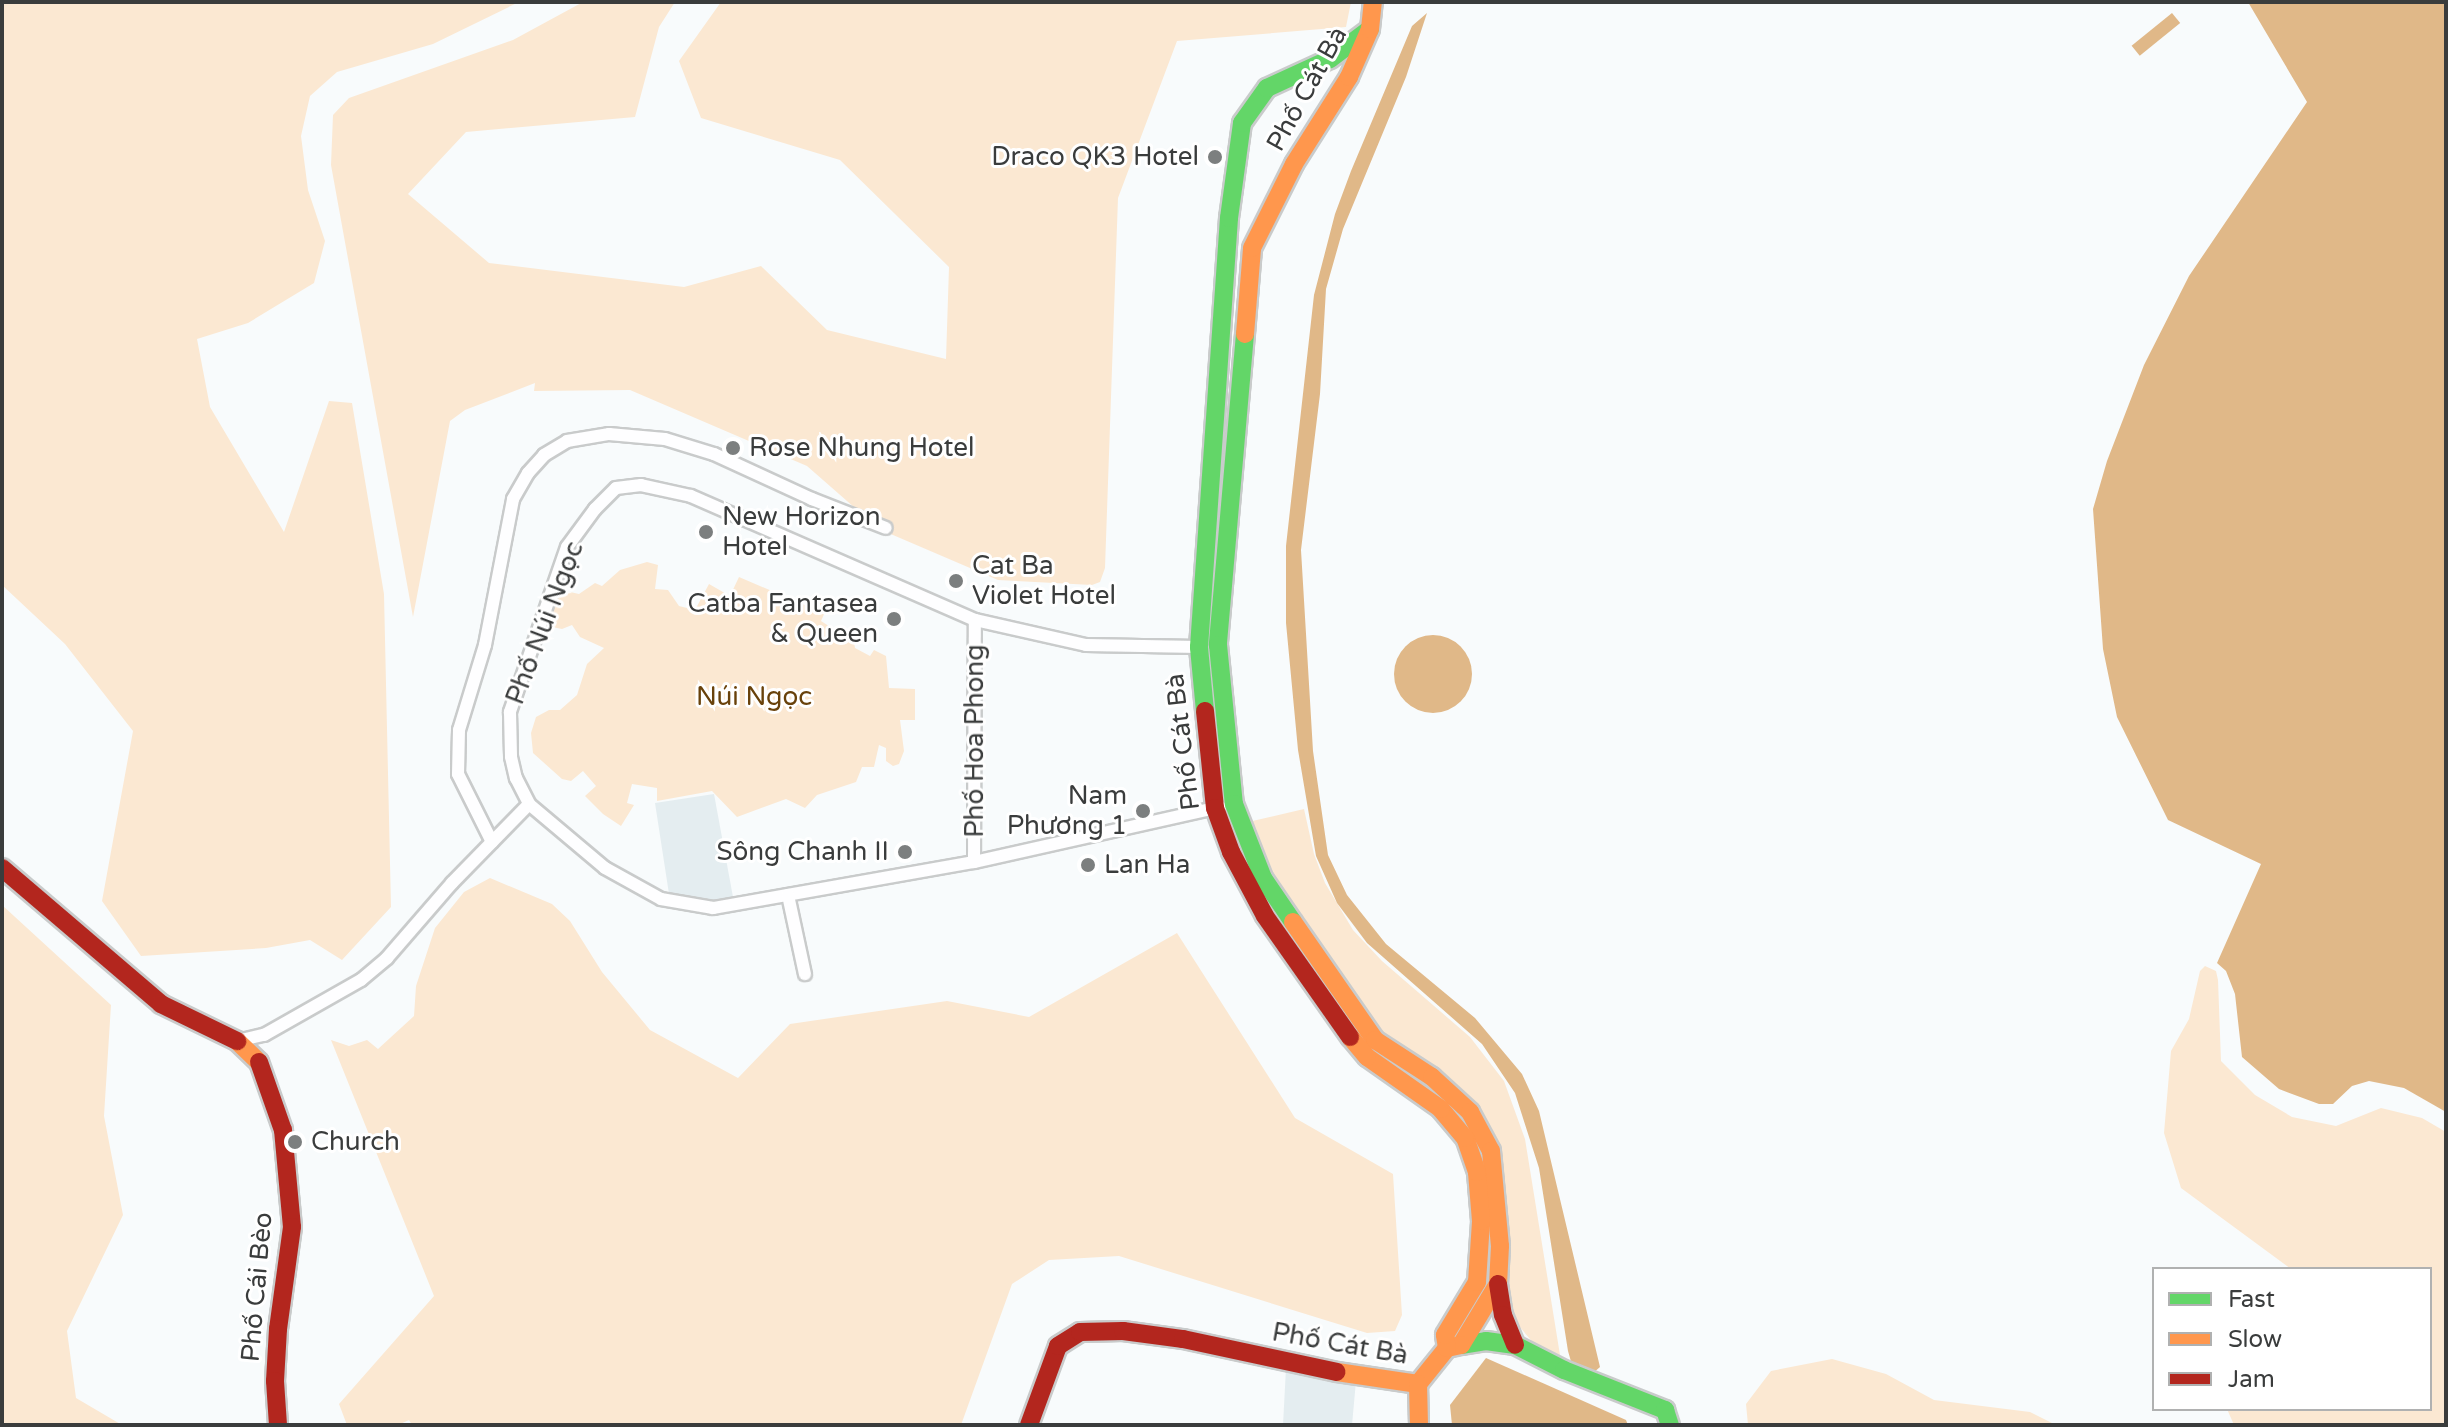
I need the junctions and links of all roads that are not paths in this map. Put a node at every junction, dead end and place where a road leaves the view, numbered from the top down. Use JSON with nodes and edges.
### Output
{"nodes":[{"id":1,"x":1373,"y":2,"type":"edge"},
{"id":2,"x":1370,"y":29,"type":"junction"},
{"id":3,"x":1217,"y":420,"type":"junction"},
{"id":4,"x":1236,"y":422,"type":"junction"},
{"id":5,"x":886,"y":528,"type":"dead end"},
{"id":6,"x":975,"y":620,"type":"junction"},
{"id":7,"x":1218,"y":645,"type":"junction"},
{"id":8,"x":1199,"y":647,"type":"junction"},
{"id":9,"x":529,"y":804,"type":"junction"},
{"id":10,"x":1234,"y":804,"type":"junction"},
{"id":11,"x":1215,"y":808,"type":"junction"},
{"id":12,"x":492,"y":842,"type":"junction"},
{"id":13,"x":974,"y":862,"type":"junction"},
{"id":14,"x":2,"y":868,"type":"edge"},
{"id":15,"x":788,"y":895,"type":"junction"},
{"id":16,"x":805,"y":974,"type":"dead end"},
{"id":17,"x":1330,"y":996,"type":"junction"},
{"id":18,"x":264,"y":1035,"type":"junction"},
{"id":19,"x":237,"y":1041,"type":"junction"},
{"id":20,"x":259,"y":1062,"type":"junction"},
{"id":21,"x":1473,"y":1134,"type":"junction"},
{"id":22,"x":1477,"y":1282,"type":"junction"},
{"id":23,"x":1498,"y":1284,"type":"junction"},
{"id":24,"x":1515,"y":1345,"type":"junction"},
{"id":25,"x":1454,"y":1347,"type":"junction"},
{"id":26,"x":1418,"y":1384,"type":"junction"},
{"id":27,"x":278,"y":1425,"type":"edge"},
{"id":28,"x":1029,"y":1425,"type":"edge"},
{"id":29,"x":1419,"y":1425,"type":"edge"},
{"id":30,"x":1670,"y":1425,"type":"edge"}],
"edges":[{"from":1,"to":2,"type":"main road"},
{"from":2,"to":3,"type":"main road","name":"Phố Cát Bà"},
{"from":2,"to":4,"type":"main road","name":"Phố Cát Bà"},
{"from":3,"to":4,"type":"main road"},
{"from":3,"to":8,"type":"main road","name":"Phố Cát Bà"},
{"from":4,"to":7,"type":"main road","name":"Phố Cát Bà"},
{"from":5,"to":12,"type":"street"},
{"from":6,"to":8,"type":"street","name":"Phố Núi Ngọc"},
{"from":6,"to":9,"type":"street","name":"Phố Núi Ngọc"},
{"from":6,"to":13,"type":"street","name":"Phố Hoa Phong"},
{"from":7,"to":8,"type":"main road"},
{"from":7,"to":10,"type":"main road","name":"Phố Cát Bà"},
{"from":8,"to":11,"type":"main road","name":"Phố Cát Bà"},
{"from":9,"to":12,"type":"street"},
{"from":9,"to":15,"type":"street","name":"Phố Núi Ngọc"},
{"from":10,"to":11,"type":"street","name":"Phố Núi Ngọc"},
{"from":10,"to":17,"type":"main road","name":"Phố Cát Bà"},
{"from":11,"to":13,"type":"street","name":"Phố Núi Ngọc"},
{"from":11,"to":17,"type":"main road","name":"Phố Cát Bà"},
{"from":12,"to":18,"type":"street"},
{"from":13,"to":15,"type":"street","name":"Phố Núi Ngọc"},
{"from":14,"to":19,"type":"main road","name":"Phố Cái Bèo"},
{"from":15,"to":16,"type":"street"},
{"from":17,"to":21,"type":"main road","name":"Phố Cát Bà"},
{"from":18,"to":19,"type":"street"},
{"from":18,"to":20,"type":"street","name":"Phố Cái Bèo"},
{"from":19,"to":20,"type":"main road","name":"Phố Cái Bèo"},
{"from":20,"to":27,"type":"main road","name":"Phố Cái Bèo"},
{"from":21,"to":22,"type":"main road","name":"Phố Cát Bà"},
{"from":21,"to":23,"type":"main road","name":"Phố Cát Bà"},
{"from":22,"to":23,"type":"main road"},
{"from":22,"to":25,"type":"main road","name":"Phố Cát Bà"},
{"from":23,"to":24,"type":"main road"},
{"from":23,"to":25,"type":"main road","name":"Phố Cát Bà"},
{"from":24,"to":25,"type":"main road"},
{"from":24,"to":30,"type":"main road"},
{"from":25,"to":26,"type":"main road","name":"Phố Cát Bà"},
{"from":26,"to":28,"type":"main road","name":"Phố Cát Bà"},
{"from":26,"to":29,"type":"main road"}]}
